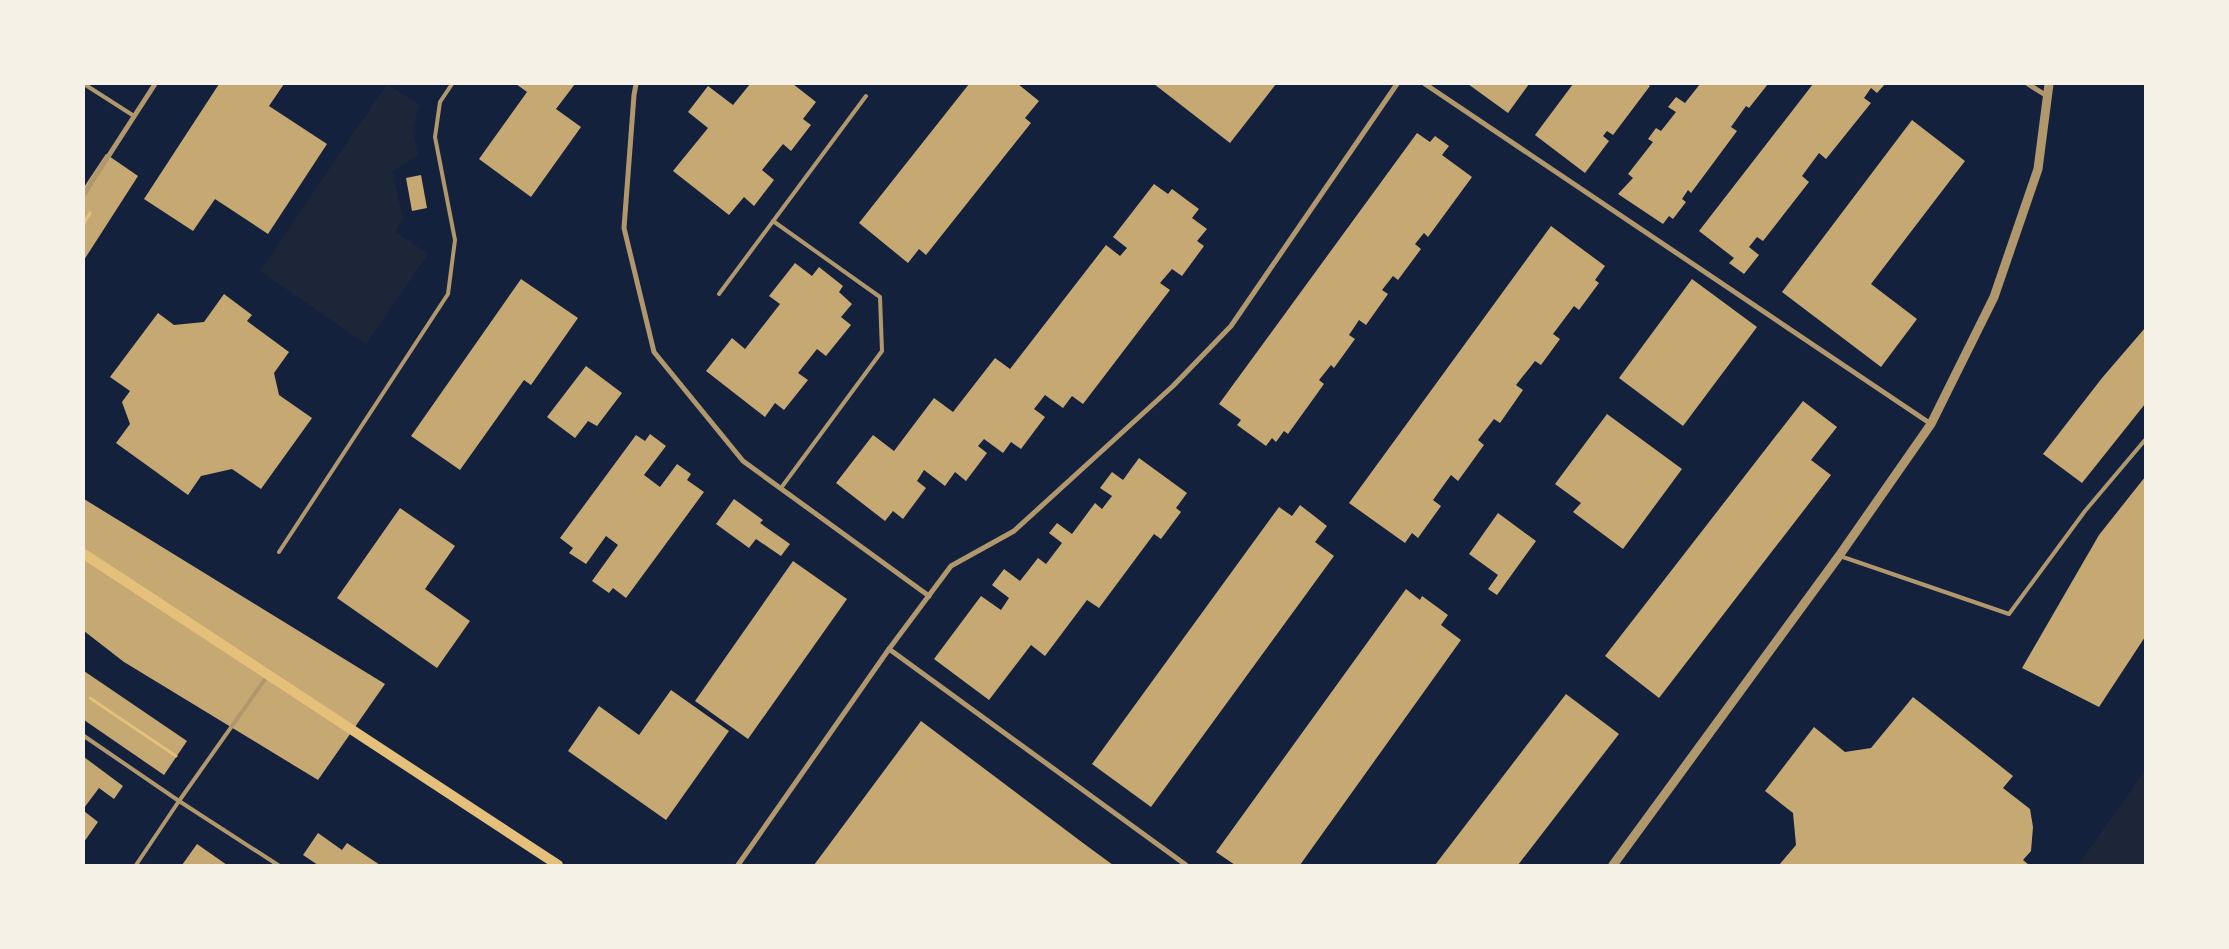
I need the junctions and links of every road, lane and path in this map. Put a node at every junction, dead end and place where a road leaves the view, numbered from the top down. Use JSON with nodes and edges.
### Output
{"nodes":[{"id":1,"x":84,"y":84,"type":"edge"},
{"id":2,"x":155,"y":84,"type":"edge"},
{"id":3,"x":452,"y":84,"type":"edge"},
{"id":4,"x":636,"y":84,"type":"edge"},
{"id":5,"x":1397,"y":84,"type":"edge"},
{"id":6,"x":1425,"y":84,"type":"edge"},
{"id":7,"x":2028,"y":84,"type":"edge"},
{"id":8,"x":2049,"y":84,"type":"edge"},
{"id":9,"x":866,"y":96,"type":"dead end"},
{"id":10,"x":2046,"y":96,"type":"junction"},
{"id":11,"x":134,"y":116,"type":"junction"},
{"id":12,"x":84,"y":194,"type":"edge"},
{"id":13,"x":773,"y":221,"type":"junction"},
{"id":14,"x":719,"y":294,"type":"dead end"},
{"id":15,"x":1931,"y":424,"type":"junction"},
{"id":16,"x":2145,"y":440,"type":"edge"},
{"id":17,"x":781,"y":488,"type":"junction"},
{"id":18,"x":279,"y":552,"type":"dead end"},
{"id":19,"x":84,"y":554,"type":"edge"},
{"id":20,"x":1839,"y":556,"type":"junction"},
{"id":21,"x":929,"y":596,"type":"junction"},
{"id":22,"x":889,"y":649,"type":"junction"},
{"id":23,"x":268,"y":675,"type":"junction"},
{"id":24,"x":90,"y":698,"type":"dead end"},
{"id":25,"x":84,"y":736,"type":"edge"},
{"id":26,"x":176,"y":756,"type":"dead end"},
{"id":27,"x":180,"y":801,"type":"junction"},
{"id":28,"x":551,"y":863,"type":"edge"},
{"id":29,"x":136,"y":865,"type":"edge"},
{"id":30,"x":278,"y":865,"type":"edge"},
{"id":31,"x":738,"y":865,"type":"edge"},
{"id":32,"x":1186,"y":865,"type":"edge"},
{"id":33,"x":1613,"y":865,"type":"edge"}],
"edges":[{"from":1,"to":11,"type":"lane"},
{"from":2,"to":11,"type":"street"},
{"from":3,"to":18,"type":"lane"},
{"from":4,"to":17,"type":"street"},
{"from":5,"to":21,"type":"street"},
{"from":6,"to":15,"type":"street"},
{"from":7,"to":10,"type":"street"},
{"from":8,"to":10,"type":"street"},
{"from":9,"to":13,"type":"lane"},
{"from":10,"to":15,"type":"street"},
{"from":11,"to":12,"type":"street"},
{"from":13,"to":14,"type":"lane"},
{"from":13,"to":17,"type":"lane"},
{"from":15,"to":20,"type":"street"},
{"from":16,"to":20,"type":"lane"},
{"from":17,"to":21,"type":"street"},
{"from":19,"to":23,"type":"main road"},
{"from":20,"to":33,"type":"street"},
{"from":21,"to":22,"type":"street"},
{"from":22,"to":31,"type":"street"},
{"from":22,"to":32,"type":"street"},
{"from":23,"to":27,"type":"lane"},
{"from":23,"to":28,"type":"main road"},
{"from":24,"to":26,"type":"path"},
{"from":25,"to":27,"type":"lane"},
{"from":27,"to":29,"type":"lane"},
{"from":27,"to":30,"type":"lane"}]}
